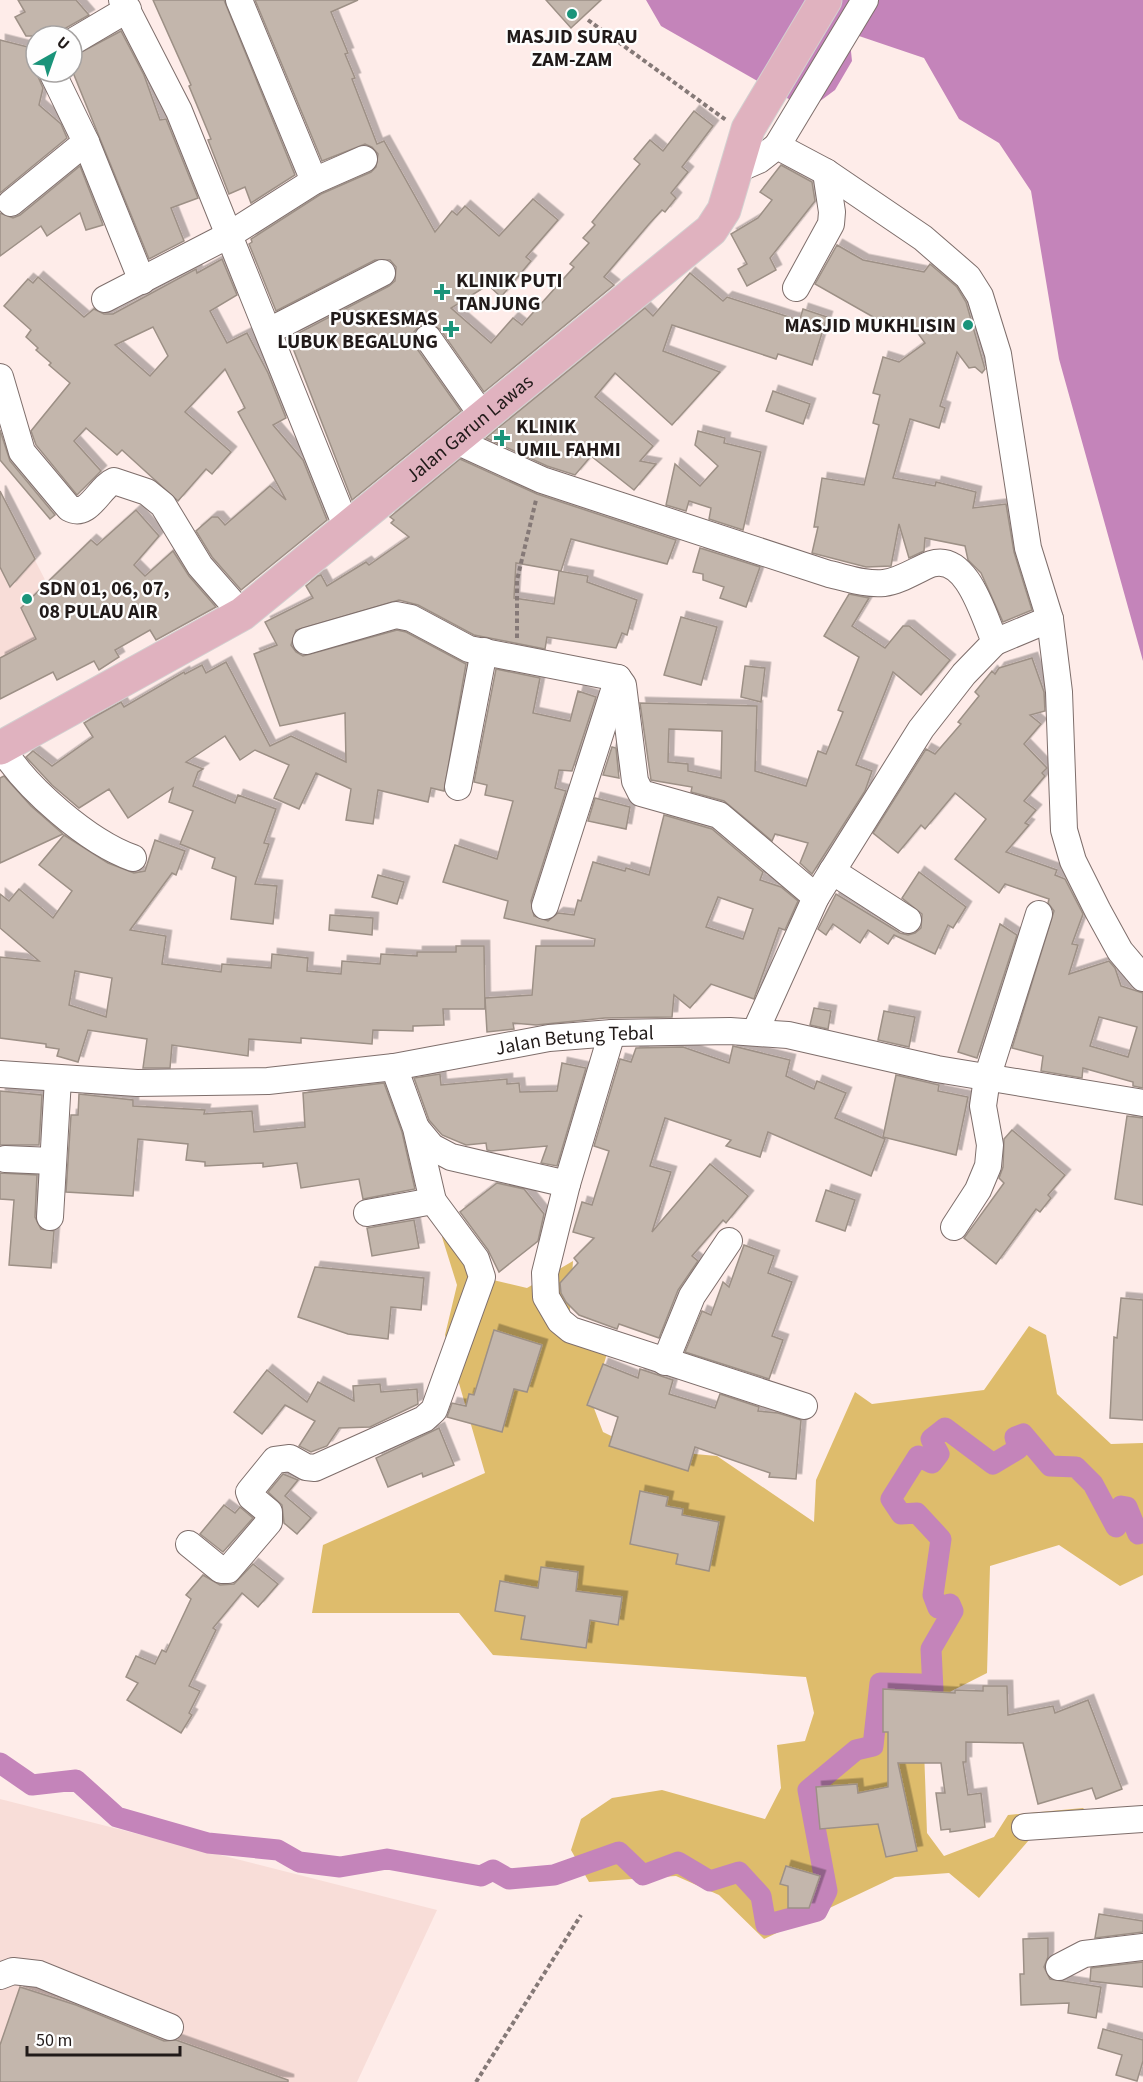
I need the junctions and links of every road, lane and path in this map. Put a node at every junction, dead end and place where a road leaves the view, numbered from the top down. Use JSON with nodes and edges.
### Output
{"nodes":[{"id":1,"x":239,"y":0,"type":"edge"},
{"id":2,"x":825,"y":0,"type":"edge"},
{"id":3,"x":865,"y":0,"type":"edge"},
{"id":4,"x":125,"y":5,"type":"edge"},
{"id":5,"x":588,"y":20,"type":"dead end"},
{"id":6,"x":84,"y":34,"type":"edge"},
{"id":7,"x":58,"y":84,"type":"edge"},
{"id":8,"x":747,"y":132,"type":"junction"},
{"id":9,"x":782,"y":138,"type":"junction"},
{"id":10,"x":86,"y":142,"type":"junction"},
{"id":11,"x":364,"y":159,"type":"dead end"},
{"id":12,"x":736,"y":170,"type":"junction"},
{"id":13,"x":826,"y":172,"type":"junction"},
{"id":14,"x":314,"y":181,"type":"junction"},
{"id":15,"x":11,"y":203,"type":"dead end"},
{"id":16,"x":229,"y":235,"type":"junction"},
{"id":17,"x":382,"y":273,"type":"dead end"},
{"id":18,"x":142,"y":281,"type":"junction"},
{"id":19,"x":796,"y":288,"type":"dead end"},
{"id":20,"x":105,"y":299,"type":"dead end"},
{"id":21,"x":268,"y":331,"type":"junction"},
{"id":22,"x":428,"y":339,"type":"dead end"},
{"id":23,"x":0,"y":377,"type":"edge"},
{"id":24,"x":482,"y":415,"type":"junction"},
{"id":25,"x":452,"y":439,"type":"junction"},
{"id":26,"x":542,"y":480,"type":"junction"},
{"id":27,"x":346,"y":526,"type":"junction"},
{"id":28,"x":242,"y":614,"type":"junction"},
{"id":29,"x":1050,"y":619,"type":"junction"},
{"id":30,"x":306,"y":641,"type":"dead end"},
{"id":31,"x":996,"y":642,"type":"junction"},
{"id":32,"x":484,"y":651,"type":"junction"},
{"id":33,"x":515,"y":657,"type":"junction"},
{"id":34,"x":618,"y":678,"type":"junction"},
{"id":35,"x":1,"y":747,"type":"edge"},
{"id":36,"x":458,"y":787,"type":"dead end"},
{"id":37,"x":133,"y":858,"type":"dead end"},
{"id":38,"x":832,"y":871,"type":"junction"},
{"id":39,"x":816,"y":897,"type":"junction"},
{"id":40,"x":545,"y":906,"type":"dead end"},
{"id":41,"x":1039,"y":914,"type":"dead end"},
{"id":42,"x":908,"y":920,"type":"dead end"},
{"id":43,"x":1143,"y":978,"type":"edge"},
{"id":44,"x":754,"y":1032,"type":"junction"},
{"id":45,"x":612,"y":1033,"type":"junction"},
{"id":46,"x":394,"y":1067,"type":"junction"},
{"id":47,"x":0,"y":1074,"type":"edge"},
{"id":48,"x":987,"y":1078,"type":"junction"},
{"id":49,"x":58,"y":1079,"type":"junction"},
{"id":50,"x":1143,"y":1103,"type":"edge"},
{"id":51,"x":416,"y":1128,"type":"junction"},
{"id":52,"x":5,"y":1159,"type":"dead end"},
{"id":53,"x":53,"y":1161,"type":"junction"},
{"id":54,"x":567,"y":1184,"type":"junction"},
{"id":55,"x":434,"y":1201,"type":"junction"},
{"id":56,"x":367,"y":1213,"type":"dead end"},
{"id":57,"x":50,"y":1218,"type":"dead end"},
{"id":58,"x":954,"y":1227,"type":"dead end"},
{"id":59,"x":729,"y":1241,"type":"dead end"},
{"id":60,"x":665,"y":1362,"type":"junction"},
{"id":61,"x":804,"y":1406,"type":"dead end"},
{"id":62,"x":189,"y":1544,"type":"dead end"},
{"id":63,"x":1143,"y":1819,"type":"edge"},
{"id":64,"x":1025,"y":1827,"type":"dead end"},
{"id":65,"x":581,"y":1915,"type":"dead end"},
{"id":66,"x":1143,"y":1947,"type":"edge"},
{"id":67,"x":1059,"y":1967,"type":"dead end"},
{"id":68,"x":0,"y":1976,"type":"edge"},
{"id":69,"x":170,"y":2027,"type":"dead end"},
{"id":70,"x":476,"y":2082,"type":"edge"}],
"edges":[{"from":1,"to":14,"type":"street"},
{"from":2,"to":8,"type":"main road","name":"Jalan Garun Lawas"},
{"from":3,"to":9,"type":"street"},
{"from":4,"to":6,"type":"street"},
{"from":4,"to":16,"type":"street"},
{"from":5,"to":8,"type":"path"},
{"from":7,"to":10,"type":"street"},
{"from":8,"to":12,"type":"main road","name":"Jalan Garun Lawas"},
{"from":9,"to":12,"type":"street"},
{"from":9,"to":13,"type":"street"},
{"from":10,"to":15,"type":"street"},
{"from":10,"to":18,"type":"street"},
{"from":11,"to":14,"type":"street"},
{"from":12,"to":24,"type":"main road","name":"Jalan Garun Lawas"},
{"from":13,"to":19,"type":"street"},
{"from":13,"to":29,"type":"street"},
{"from":14,"to":16,"type":"street"},
{"from":16,"to":18,"type":"street"},
{"from":16,"to":21,"type":"street"},
{"from":17,"to":21,"type":"street"},
{"from":18,"to":20,"type":"street"},
{"from":21,"to":27,"type":"street"},
{"from":22,"to":24,"type":"street"},
{"from":23,"to":28,"type":"street"},
{"from":24,"to":25,"type":"main road","name":"Jalan Garun Lawas"},
{"from":25,"to":26,"type":"street"},
{"from":25,"to":27,"type":"main road","name":"Jalan Garun Lawas"},
{"from":26,"to":31,"type":"street"},
{"from":26,"to":33,"type":"path"},
{"from":27,"to":28,"type":"main road","name":"Jalan Garun Lawas"},
{"from":28,"to":35,"type":"main road","name":"Jalan Garun Lawas"},
{"from":29,"to":31,"type":"street"},
{"from":29,"to":43,"type":"street"},
{"from":30,"to":32,"type":"street"},
{"from":31,"to":38,"type":"street"},
{"from":32,"to":33,"type":"street"},
{"from":32,"to":36,"type":"street"},
{"from":33,"to":34,"type":"street"},
{"from":34,"to":39,"type":"street"},
{"from":34,"to":40,"type":"street"},
{"from":35,"to":37,"type":"street"},
{"from":38,"to":39,"type":"street"},
{"from":38,"to":42,"type":"street"},
{"from":39,"to":44,"type":"street"},
{"from":41,"to":48,"type":"street"},
{"from":44,"to":45,"type":"street","name":"Jalan Betung Tebal"},
{"from":44,"to":48,"type":"street","name":"Jalan Betung Tebal"},
{"from":45,"to":46,"type":"street","name":"Jalan Betung Tebal"},
{"from":45,"to":54,"type":"street"},
{"from":46,"to":49,"type":"street","name":"Jalan Betung Tebal"},
{"from":46,"to":51,"type":"street"},
{"from":47,"to":49,"type":"street","name":"Jalan Betung Tebal"},
{"from":48,"to":50,"type":"street","name":"Jalan Betung Tebal"},
{"from":48,"to":58,"type":"street"},
{"from":49,"to":53,"type":"street"},
{"from":51,"to":54,"type":"street"},
{"from":51,"to":55,"type":"street"},
{"from":52,"to":53,"type":"street"},
{"from":53,"to":57,"type":"street"},
{"from":54,"to":60,"type":"street"},
{"from":55,"to":56,"type":"street"},
{"from":55,"to":62,"type":"street"},
{"from":59,"to":60,"type":"street"},
{"from":60,"to":61,"type":"street"},
{"from":63,"to":64,"type":"street"},
{"from":65,"to":70,"type":"path"},
{"from":66,"to":67,"type":"street"},
{"from":68,"to":69,"type":"street"}]}
